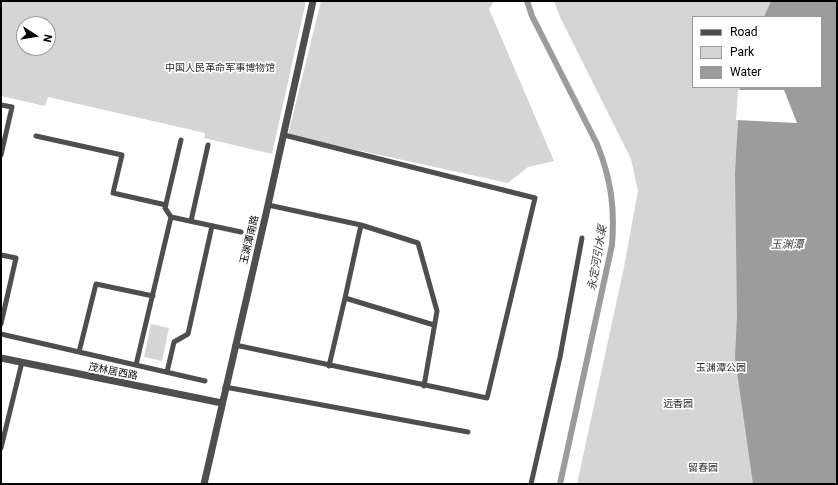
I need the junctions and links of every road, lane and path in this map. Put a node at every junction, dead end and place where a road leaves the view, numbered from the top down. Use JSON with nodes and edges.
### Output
{"nodes":[{"id":1,"x":313,"y":1,"type":"edge"},
{"id":2,"x":1,"y":105,"type":"edge"},
{"id":3,"x":284,"y":135,"type":"junction"},
{"id":4,"x":36,"y":136,"type":"dead end"},
{"id":5,"x":181,"y":140,"type":"dead end"},
{"id":6,"x":208,"y":145,"type":"dead end"},
{"id":7,"x":1,"y":155,"type":"edge"},
{"id":8,"x":166,"y":205,"type":"junction"},
{"id":9,"x":268,"y":205,"type":"junction"},
{"id":10,"x":171,"y":217,"type":"junction"},
{"id":11,"x":191,"y":221,"type":"junction"},
{"id":12,"x":361,"y":225,"type":"junction"},
{"id":13,"x":212,"y":226,"type":"junction"},
{"id":14,"x":241,"y":232,"type":"dead end"},
{"id":15,"x":582,"y":238,"type":"dead end"},
{"id":16,"x":1,"y":255,"type":"edge"},
{"id":17,"x":153,"y":296,"type":"junction"},
{"id":18,"x":345,"y":298,"type":"junction"},
{"id":19,"x":1,"y":324,"type":"edge"},
{"id":20,"x":434,"y":325,"type":"junction"},
{"id":21,"x":1,"y":334,"type":"edge"},
{"id":22,"x":234,"y":345,"type":"junction"},
{"id":23,"x":79,"y":352,"type":"junction"},
{"id":24,"x":1,"y":358,"type":"edge"},
{"id":25,"x":22,"y":362,"type":"junction"},
{"id":26,"x":136,"y":365,"type":"junction"},
{"id":27,"x":329,"y":366,"type":"junction"},
{"id":28,"x":166,"y":372,"type":"junction"},
{"id":29,"x":205,"y":381,"type":"dead end"},
{"id":30,"x":424,"y":386,"type":"junction"},
{"id":31,"x":225,"y":387,"type":"junction"},
{"id":32,"x":222,"y":403,"type":"junction"},
{"id":33,"x":468,"y":432,"type":"dead end"},
{"id":34,"x":1,"y":448,"type":"edge"},
{"id":35,"x":204,"y":484,"type":"edge"},
{"id":36,"x":531,"y":484,"type":"edge"}],
"edges":[{"from":1,"to":3,"type":"street","name":"玉渊潭南路"},
{"from":2,"to":7,"type":"street"},
{"from":3,"to":9,"type":"street","name":"玉渊潭南路"},
{"from":3,"to":30,"type":"street"},
{"from":4,"to":8,"type":"street"},
{"from":5,"to":8,"type":"street"},
{"from":6,"to":11,"type":"street"},
{"from":8,"to":10,"type":"street"},
{"from":9,"to":12,"type":"street"},
{"from":9,"to":22,"type":"street","name":"玉渊潭南路"},
{"from":10,"to":11,"type":"street"},
{"from":10,"to":17,"type":"street"},
{"from":11,"to":13,"type":"street"},
{"from":12,"to":18,"type":"street"},
{"from":12,"to":20,"type":"street"},
{"from":13,"to":14,"type":"street"},
{"from":13,"to":28,"type":"street"},
{"from":15,"to":36,"type":"street"},
{"from":16,"to":19,"type":"street"},
{"from":17,"to":23,"type":"street"},
{"from":17,"to":26,"type":"street"},
{"from":18,"to":20,"type":"street"},
{"from":18,"to":27,"type":"street"},
{"from":20,"to":30,"type":"street"},
{"from":21,"to":23,"type":"street"},
{"from":22,"to":27,"type":"street"},
{"from":22,"to":31,"type":"street","name":"玉渊潭南路"},
{"from":23,"to":26,"type":"street"},
{"from":24,"to":25,"type":"street","name":"茂林居西路"},
{"from":25,"to":32,"type":"street","name":"茂林居西路"},
{"from":25,"to":34,"type":"street"},
{"from":26,"to":28,"type":"street"},
{"from":27,"to":30,"type":"street"},
{"from":28,"to":29,"type":"street"},
{"from":31,"to":32,"type":"street","name":"玉渊潭南路"},
{"from":31,"to":33,"type":"street"},
{"from":32,"to":35,"type":"street","name":"玉渊潭南路"}]}
